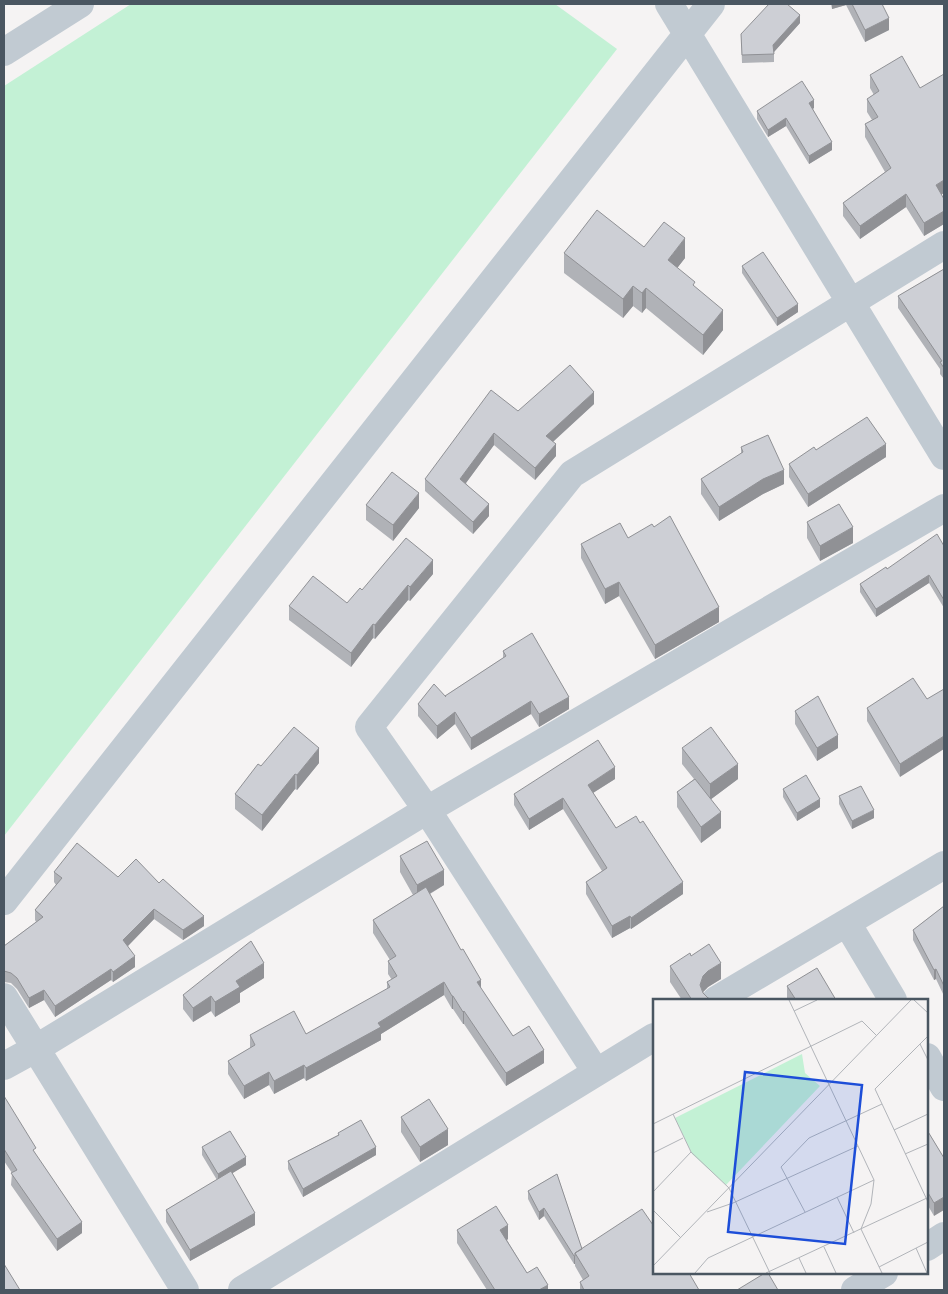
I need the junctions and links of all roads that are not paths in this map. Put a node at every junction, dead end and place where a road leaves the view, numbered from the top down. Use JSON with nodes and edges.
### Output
{"nodes":[{"id":1,"x":80,"y":4,"type":"edge"},
{"id":2,"x":669,"y":4,"type":"edge"},
{"id":3,"x":711,"y":4,"type":"edge"},
{"id":4,"x":688,"y":35,"type":"junction"},
{"id":5,"x":4,"y":52,"type":"edge"},
{"id":6,"x":944,"y":245,"type":"edge"},
{"id":7,"x":850,"y":302,"type":"junction"},
{"id":8,"x":944,"y":456,"type":"edge"},
{"id":9,"x":944,"y":508,"type":"edge"},
{"id":10,"x":427,"y":810,"type":"junction"},
{"id":11,"x":944,"y":865,"type":"edge"},
{"id":12,"x":4,"y":901,"type":"edge"},
{"id":13,"x":847,"y":923,"type":"junction"},
{"id":14,"x":4,"y":998,"type":"edge"},
{"id":15,"x":718,"y":999,"type":"edge"},
{"id":16,"x":892,"y":999,"type":"edge"},
{"id":17,"x":653,"y":1038,"type":"edge"},
{"id":18,"x":35,"y":1049,"type":"junction"},
{"id":19,"x":928,"y":1059,"type":"edge"},
{"id":20,"x":4,"y":1066,"type":"edge"},
{"id":21,"x":596,"y":1072,"type":"junction"},
{"id":22,"x":944,"y":1087,"type":"edge"},
{"id":23,"x":944,"y":1236,"type":"edge"},
{"id":24,"x":928,"y":1246,"type":"edge"},
{"id":25,"x":882,"y":1274,"type":"edge"},
{"id":26,"x":186,"y":1290,"type":"edge"},
{"id":27,"x":242,"y":1290,"type":"edge"},
{"id":28,"x":855,"y":1290,"type":"edge"}],
"edges":[{"from":1,"to":5,"type":"street"},
{"from":2,"to":4,"type":"street"},
{"from":3,"to":4,"type":"street"},
{"from":4,"to":7,"type":"street"},
{"from":4,"to":12,"type":"street"},
{"from":6,"to":7,"type":"street"},
{"from":7,"to":8,"type":"street"},
{"from":7,"to":10,"type":"street"},
{"from":9,"to":10,"type":"street"},
{"from":10,"to":18,"type":"street"},
{"from":10,"to":21,"type":"street"},
{"from":11,"to":13,"type":"street"},
{"from":13,"to":15,"type":"street"},
{"from":13,"to":16,"type":"street"},
{"from":14,"to":18,"type":"street"},
{"from":17,"to":21,"type":"street"},
{"from":18,"to":20,"type":"street"},
{"from":18,"to":26,"type":"street"},
{"from":19,"to":22,"type":"street"},
{"from":21,"to":27,"type":"street"},
{"from":23,"to":24,"type":"street"},
{"from":25,"to":28,"type":"street"}]}
